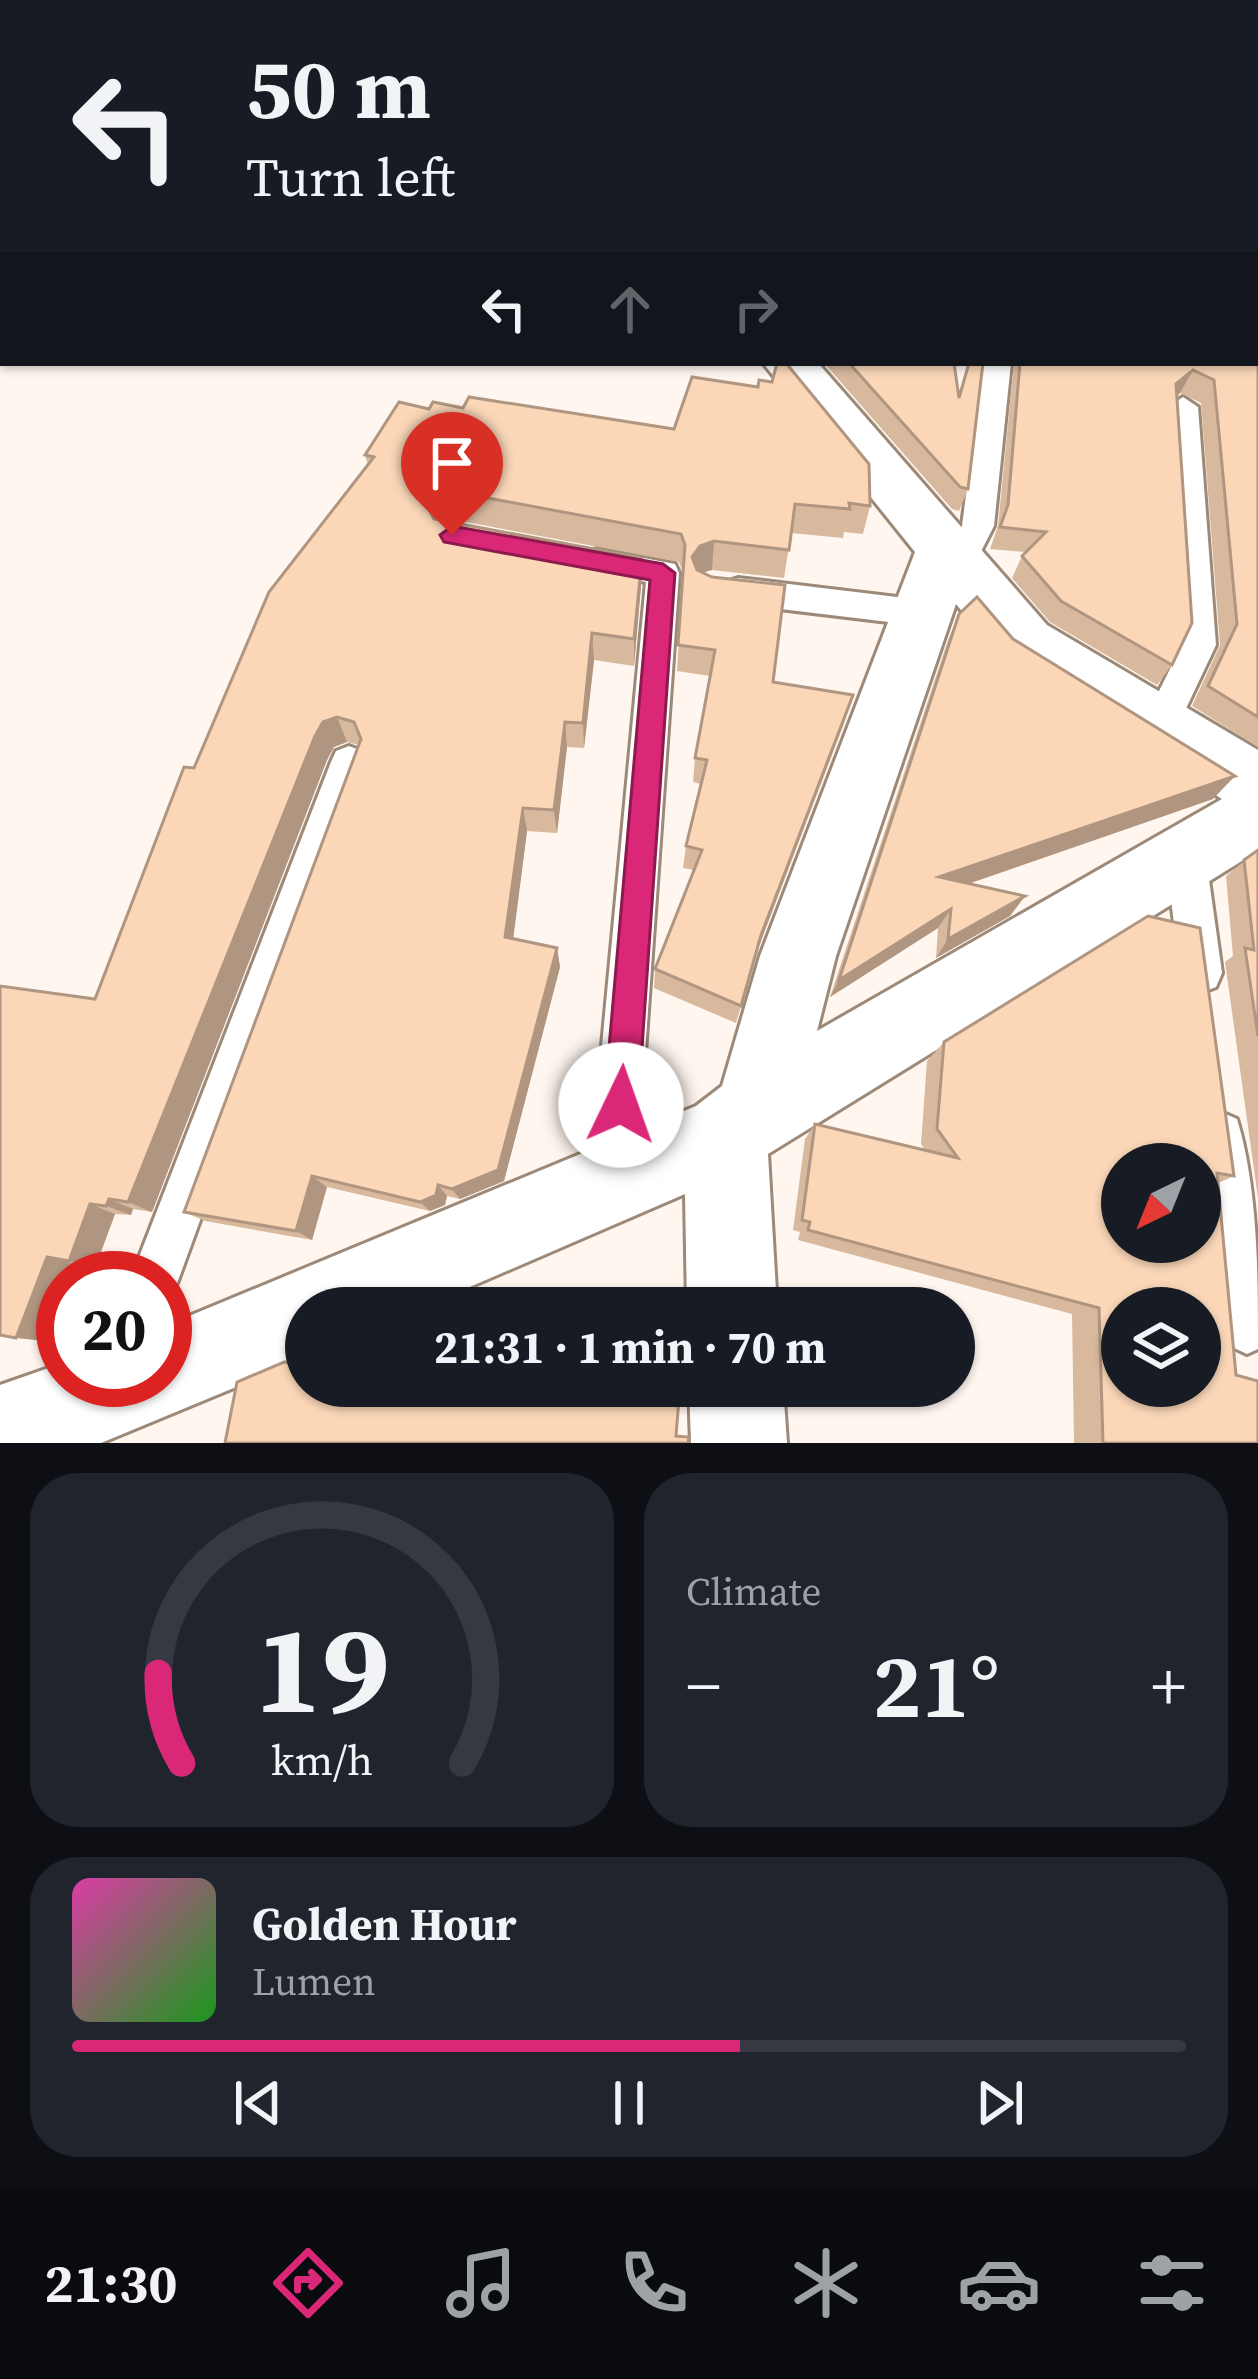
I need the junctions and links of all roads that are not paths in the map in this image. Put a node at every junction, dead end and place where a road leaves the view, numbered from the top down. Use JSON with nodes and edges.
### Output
{"nodes":[{"id":1,"x":791,"y":366,"type":"edge"},
{"id":2,"x":997,"y":366,"type":"edge"},
{"id":3,"x":1184,"y":407,"type":"edge"},
{"id":4,"x":569,"y":556,"type":"edge"},
{"id":5,"x":943,"y":575,"type":"junction"},
{"id":6,"x":711,"y":587,"type":"edge"},
{"id":7,"x":1160,"y":725,"type":"junction"},
{"id":8,"x":349,"y":762,"type":"edge"},
{"id":9,"x":1258,"y":785,"type":"edge"},
{"id":10,"x":1258,"y":814,"type":"edge"},
{"id":11,"x":1186,"y":857,"type":"junction"},
{"id":12,"x":1207,"y":1023,"type":"edge"},
{"id":13,"x":1216,"y":1094,"type":"edge"},
{"id":14,"x":740,"y":1124,"type":"junction"},
{"id":15,"x":619,"y":1179,"type":"junction"},
{"id":16,"x":165,"y":1251,"type":"edge"},
{"id":17,"x":365,"y":1287,"type":"edge"},
{"id":18,"x":734,"y":1287,"type":"edge"},
{"id":19,"x":285,"y":1321,"type":"edge"},
{"id":20,"x":1246,"y":1330,"type":"dead end"},
{"id":21,"x":192,"y":1359,"type":"edge"}],
"edges":[{"from":1,"to":5,"type":"street"},
{"from":2,"to":5,"type":"lane"},
{"from":3,"to":7,"type":"lane"},
{"from":4,"to":15,"type":"lane"},
{"from":5,"to":6,"type":"lane"},
{"from":5,"to":7,"type":"street"},
{"from":5,"to":14,"type":"street"},
{"from":7,"to":9,"type":"street"},
{"from":8,"to":16,"type":"lane"},
{"from":10,"to":11,"type":"street"},
{"from":11,"to":12,"type":"lane"},
{"from":11,"to":14,"type":"street"},
{"from":13,"to":20,"type":"lane"},
{"from":14,"to":15,"type":"street"},
{"from":14,"to":18,"type":"street"},
{"from":15,"to":17,"type":"street"},
{"from":19,"to":21,"type":"street"}]}
